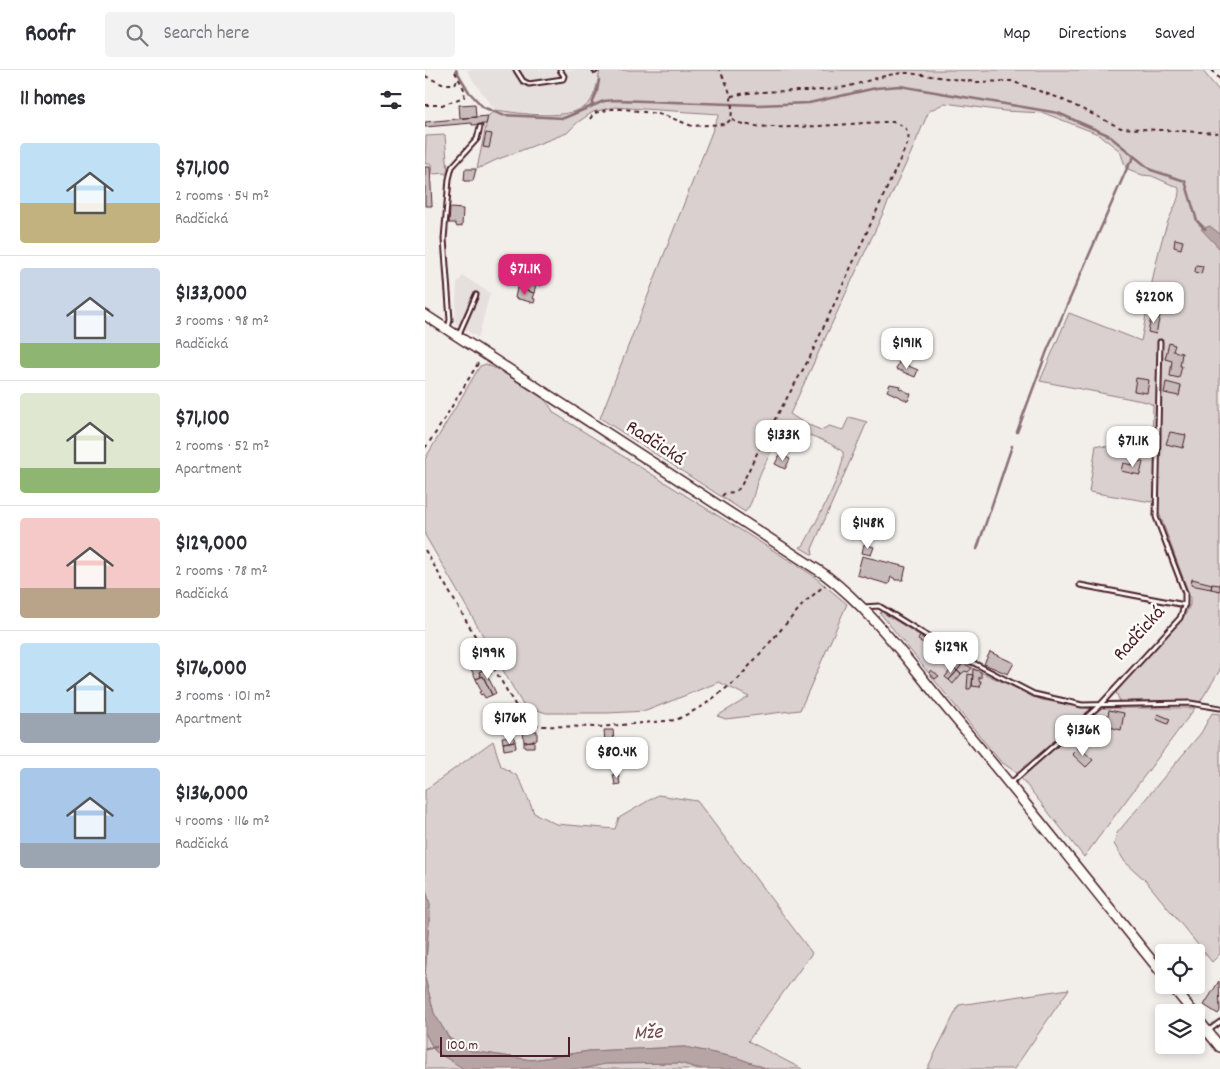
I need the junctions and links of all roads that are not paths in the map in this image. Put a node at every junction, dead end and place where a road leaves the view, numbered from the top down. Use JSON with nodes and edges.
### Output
{"nodes":[{"id":1,"x":516,"y":70,"type":"edge"},
{"id":2,"x":560,"y":70,"type":"edge"},
{"id":3,"x":480,"y":127,"type":"dead end"},
{"id":4,"x":476,"y":295,"type":"dead end"},
{"id":5,"x":425,"y":315,"type":"edge"},
{"id":6,"x":447,"y":330,"type":"junction"},
{"id":7,"x":458,"y":337,"type":"junction"},
{"id":8,"x":1160,"y":342,"type":"dead end"},
{"id":9,"x":1080,"y":585,"type":"dead end"},
{"id":10,"x":1185,"y":605,"type":"junction"},
{"id":11,"x":862,"y":607,"type":"junction"},
{"id":12,"x":1100,"y":705,"type":"junction"},
{"id":13,"x":1220,"y":708,"type":"edge"},
{"id":14,"x":1011,"y":784,"type":"junction"},
{"id":15,"x":1155,"y":965,"type":"edge"},
{"id":16,"x":1178,"y":994,"type":"edge"},
{"id":17,"x":1186,"y":1004,"type":"edge"},
{"id":18,"x":1220,"y":1022,"type":"edge"},
{"id":19,"x":1205,"y":1028,"type":"edge"},
{"id":20,"x":1208,"y":1032,"type":"junction"},
{"id":21,"x":1220,"y":1047,"type":"edge"}],
"edges":[{"from":1,"to":2,"type":"lane"},
{"from":3,"to":6,"type":"lane"},
{"from":4,"to":7,"type":"lane"},
{"from":5,"to":6,"type":"street","name":"Radčická"},
{"from":6,"to":7,"type":"street","name":"Radčická"},
{"from":7,"to":11,"type":"street","name":"Radčická"},
{"from":8,"to":10,"type":"lane","name":"Radčická"},
{"from":9,"to":10,"type":"lane"},
{"from":10,"to":12,"type":"lane","name":"Radčická"},
{"from":11,"to":12,"type":"lane"},
{"from":11,"to":14,"type":"street","name":"Radčická"},
{"from":12,"to":13,"type":"lane"},
{"from":12,"to":14,"type":"lane","name":"Radčická"},
{"from":14,"to":15,"type":"street","name":"Radčická"},
{"from":16,"to":17,"type":"street"},
{"from":18,"to":20,"type":"lane"},
{"from":19,"to":20,"type":"street"},
{"from":20,"to":21,"type":"street"}]}
